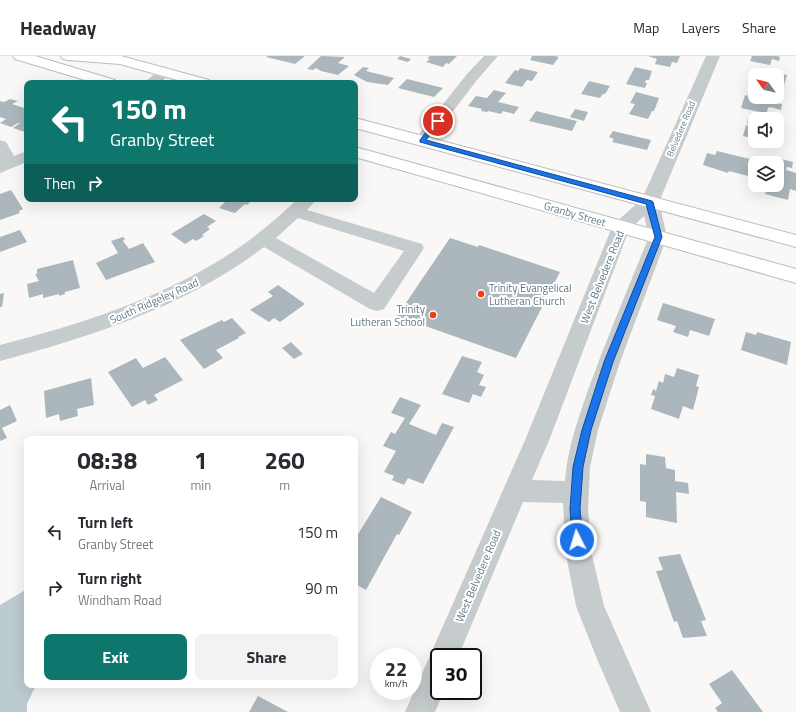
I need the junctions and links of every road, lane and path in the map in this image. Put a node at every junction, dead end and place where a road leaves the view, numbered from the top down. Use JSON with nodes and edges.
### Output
{"nodes":[{"id":1,"x":20,"y":56,"type":"edge"},
{"id":2,"x":68,"y":56,"type":"edge"},
{"id":3,"x":106,"y":56,"type":"edge"},
{"id":4,"x":491,"y":56,"type":"edge"},
{"id":5,"x":713,"y":56,"type":"edge"},
{"id":6,"x":121,"y":60,"type":"junction"},
{"id":7,"x":165,"y":72,"type":"junction"},
{"id":8,"x":100,"y":80,"type":"edge"},
{"id":9,"x":155,"y":80,"type":"edge"},
{"id":10,"x":193,"y":80,"type":"edge"},
{"id":11,"x":358,"y":124,"type":"edge"},
{"id":12,"x":395,"y":133,"type":"junction"},
{"id":13,"x":422,"y":141,"type":"junction"},
{"id":14,"x":0,"y":145,"type":"edge"},
{"id":15,"x":358,"y":153,"type":"edge"},
{"id":16,"x":24,"y":157,"type":"edge"},
{"id":17,"x":375,"y":157,"type":"junction"},
{"id":18,"x":5,"y":166,"type":"edge"},
{"id":19,"x":650,"y":202,"type":"junction"},
{"id":20,"x":302,"y":205,"type":"edge"},
{"id":21,"x":621,"y":227,"type":"junction"},
{"id":22,"x":658,"y":237,"type":"junction"},
{"id":23,"x":265,"y":239,"type":"junction"},
{"id":24,"x":796,"y":241,"type":"edge"},
{"id":25,"x":796,"y":276,"type":"edge"},
{"id":26,"x":0,"y":353,"type":"edge"},
{"id":27,"x":515,"y":491,"type":"junction"},
{"id":28,"x":576,"y":492,"type":"junction"},
{"id":29,"x":447,"y":648,"type":"edge"},
{"id":30,"x":430,"y":688,"type":"edge"},
{"id":31,"x":420,"y":712,"type":"edge"},
{"id":32,"x":636,"y":712,"type":"edge"}],
"edges":[{"from":1,"to":8,"type":"main road"},
{"from":2,"to":6,"type":"main road"},
{"from":3,"to":6,"type":"main road"},
{"from":4,"to":13,"type":"street"},
{"from":5,"to":19,"type":"street","name":"Belvedere Road"},
{"from":6,"to":7,"type":"main road"},
{"from":7,"to":9,"type":"street"},
{"from":7,"to":10,"type":"main road"},
{"from":11,"to":12,"type":"main road"},
{"from":12,"to":13,"type":"main road"},
{"from":12,"to":17,"type":"main road"},
{"from":13,"to":19,"type":"main road"},
{"from":14,"to":18,"type":"street"},
{"from":15,"to":17,"type":"main road","name":"Granby Street"},
{"from":16,"to":18,"type":"street"},
{"from":17,"to":21,"type":"main road","name":"Granby Street"},
{"from":19,"to":21,"type":"street","name":"West Belvedere Road"},
{"from":19,"to":22,"type":"street"},
{"from":19,"to":24,"type":"main road"},
{"from":20,"to":23,"type":"street","name":"South Ridgeley Road"},
{"from":20,"to":23,"type":"street"},
{"from":21,"to":22,"type":"main road","name":"Granby Street"},
{"from":21,"to":27,"type":"street","name":"West Belvedere Road"},
{"from":22,"to":25,"type":"main road","name":"Granby Street"},
{"from":22,"to":28,"type":"street"},
{"from":23,"to":26,"type":"street","name":"South Ridgeley Road"},
{"from":27,"to":28,"type":"street"},
{"from":27,"to":29,"type":"street","name":"West Belvedere Road"},
{"from":28,"to":32,"type":"street"},
{"from":30,"to":31,"type":"street"}]}
